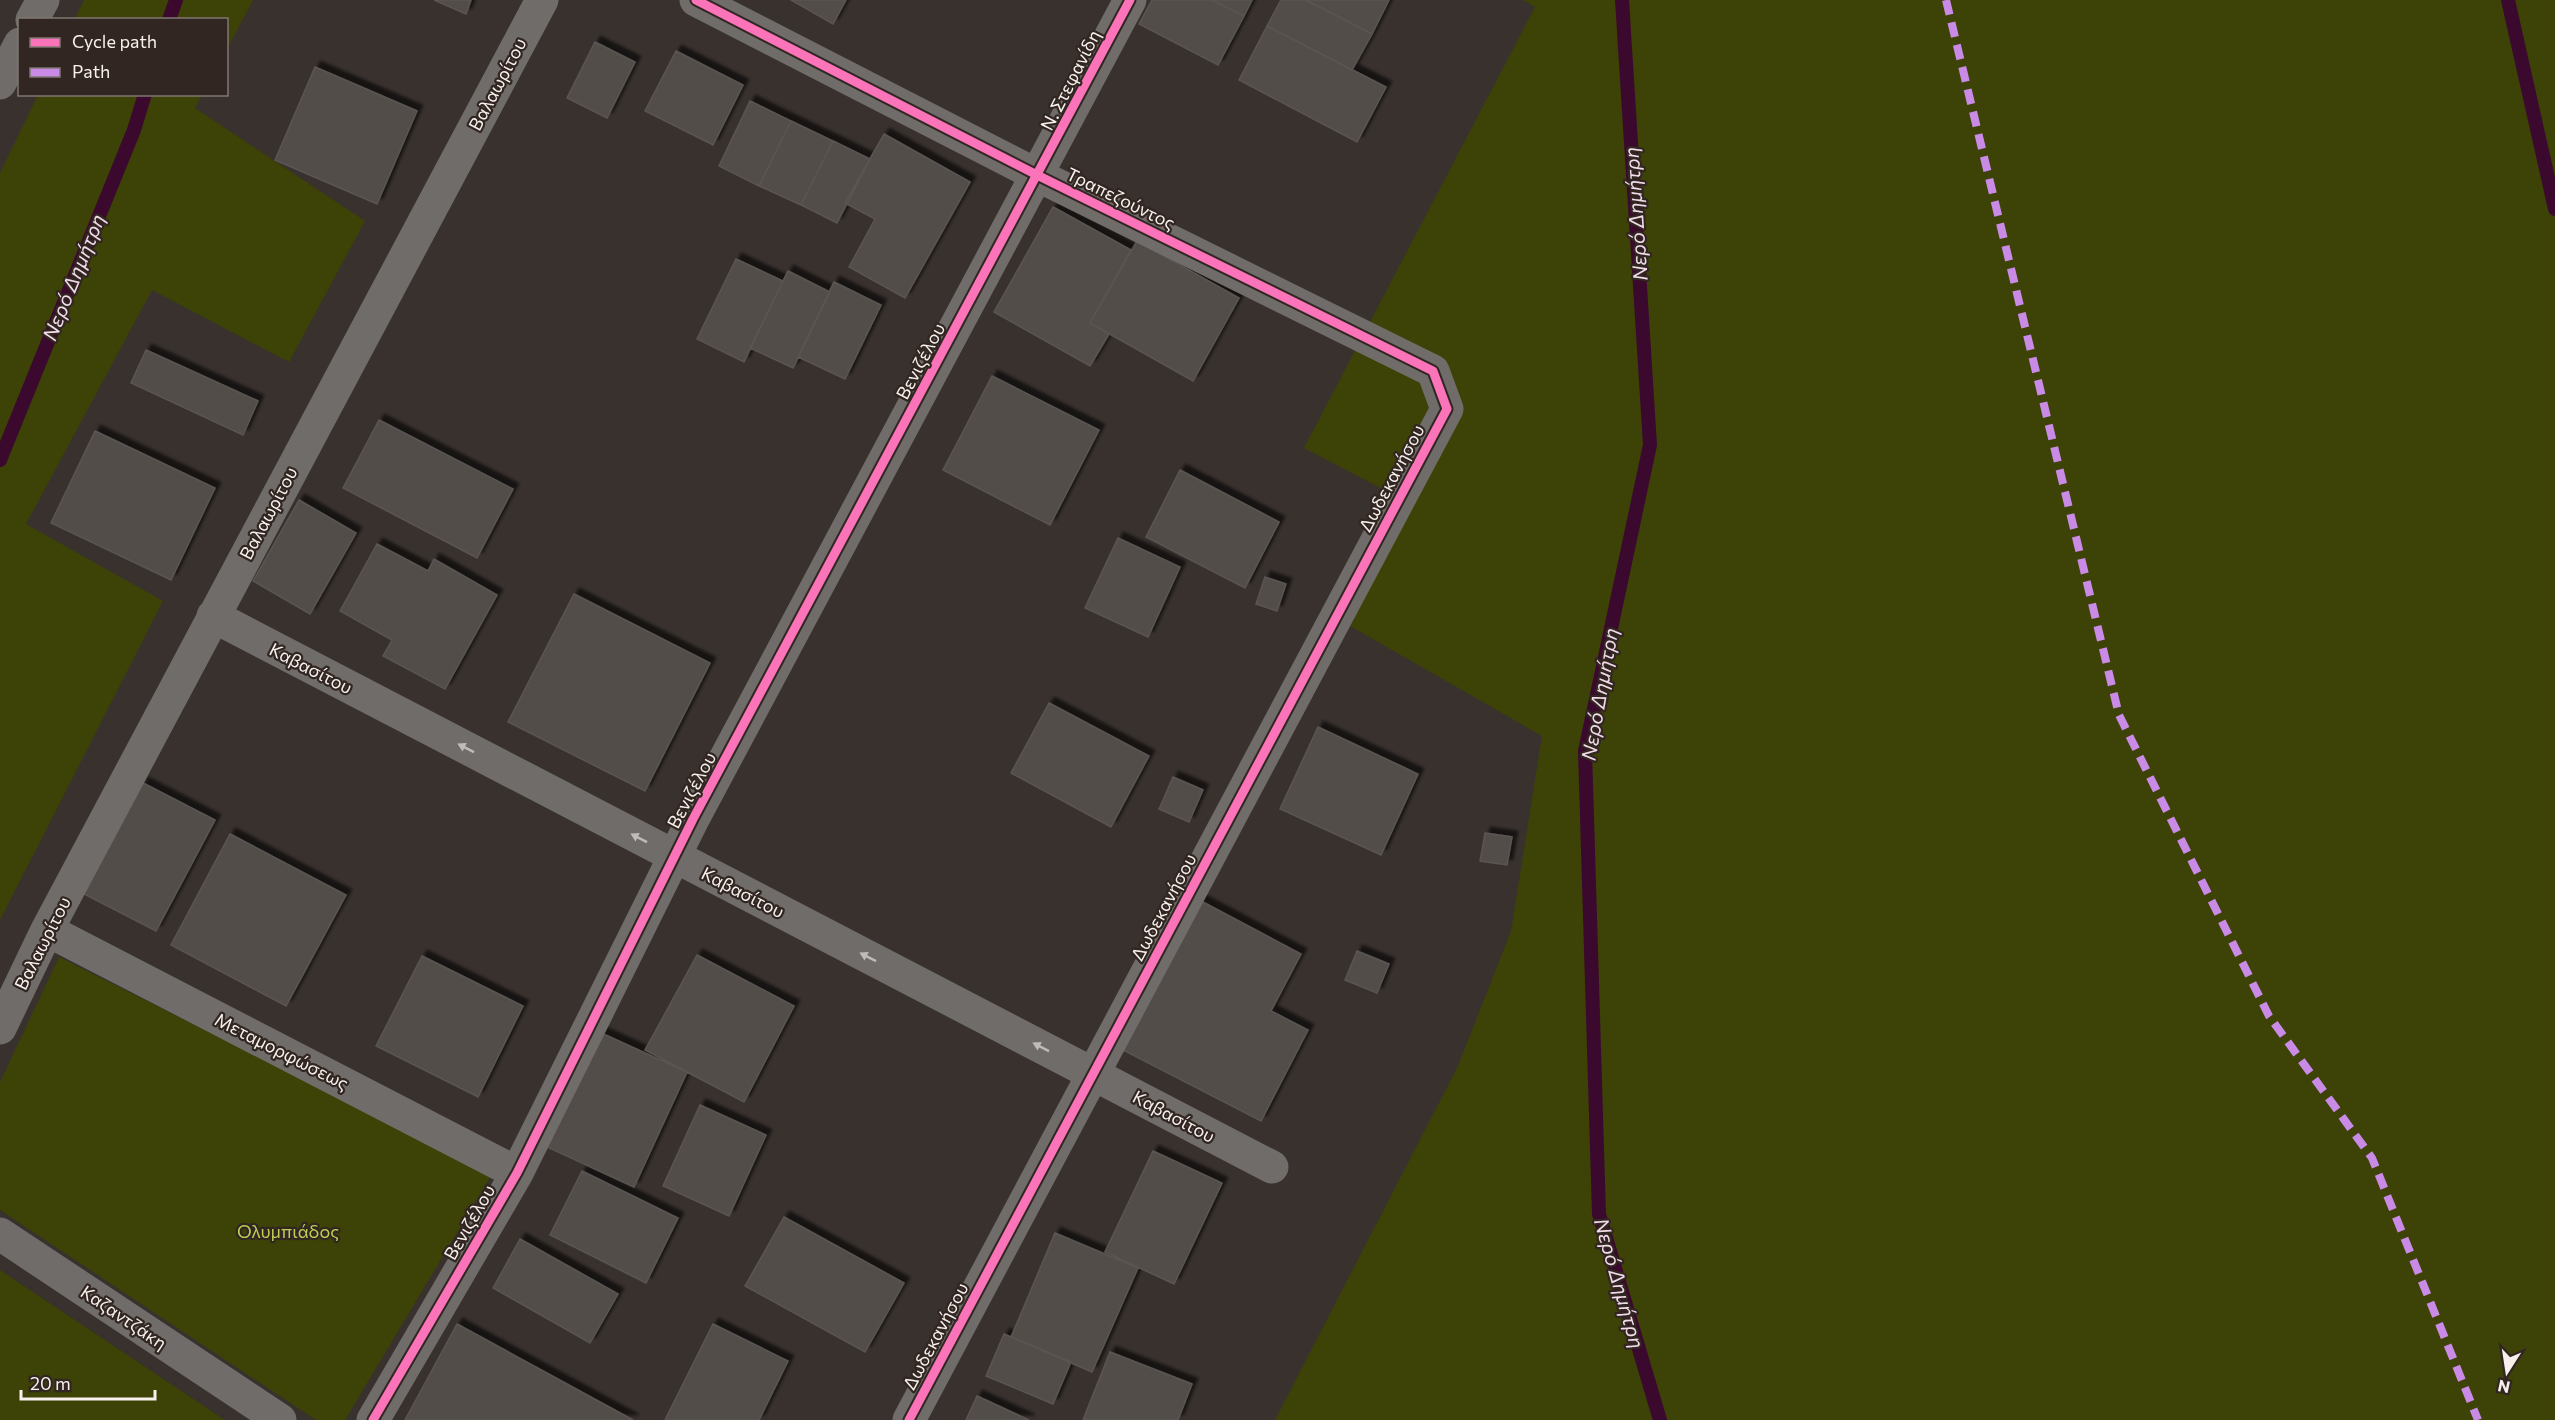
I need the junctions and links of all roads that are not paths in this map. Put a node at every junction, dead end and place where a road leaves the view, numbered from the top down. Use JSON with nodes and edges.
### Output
{"nodes":[{"id":1,"x":43,"y":0,"type":"edge"},
{"id":2,"x":542,"y":0,"type":"edge"},
{"id":3,"x":696,"y":0,"type":"edge"},
{"id":4,"x":1130,"y":0,"type":"edge"},
{"id":5,"x":34,"y":18,"type":"edge"},
{"id":6,"x":0,"y":24,"type":"edge"},
{"id":7,"x":18,"y":38,"type":"edge"},
{"id":8,"x":18,"y":48,"type":"edge"},
{"id":9,"x":0,"y":83,"type":"edge"},
{"id":10,"x":1039,"y":176,"type":"junction"},
{"id":11,"x":1447,"y":409,"type":"joint"},
{"id":12,"x":213,"y":616,"type":"junction"},
{"id":13,"x":674,"y":856,"type":"junction"},
{"id":14,"x":47,"y":930,"type":"junction"},
{"id":15,"x":0,"y":1028,"type":"edge"},
{"id":16,"x":1093,"y":1074,"type":"junction"},
{"id":17,"x":1272,"y":1167,"type":"dead end"},
{"id":18,"x":517,"y":1173,"type":"junction"},
{"id":19,"x":0,"y":1234,"type":"edge"},
{"id":20,"x":280,"y":1420,"type":"edge"},
{"id":21,"x":373,"y":1420,"type":"edge"},
{"id":22,"x":909,"y":1420,"type":"edge"}],
"edges":[{"from":1,"to":5,"type":"street"},
{"from":2,"to":12,"type":"street","name":"Βαλαωρίτου"},
{"from":3,"to":10,"type":"street","name":"Τραπεζούντος"},
{"from":4,"to":10,"type":"street","name":"Ν. Στεφανίδη"},
{"from":6,"to":7,"type":"street"},
{"from":8,"to":9,"type":"street"},
{"from":10,"to":11,"type":"street","name":"Τραπεζούντος"},
{"from":10,"to":13,"type":"street","name":"Βενιζέλου"},
{"from":11,"to":16,"type":"street","name":"Δωδεκανήσου"},
{"from":13,"to":12,"type":"street","name":"Καβασίτου","one_way":true},
{"from":12,"to":14,"type":"street","name":"Βαλαωρίτου"},
{"from":16,"to":13,"type":"street","name":"Καβασίτου","one_way":true},
{"from":13,"to":18,"type":"street","name":"Βενιζέλου"},
{"from":14,"to":15,"type":"street","name":"Βαλαωρίτου"},
{"from":14,"to":18,"type":"street","name":"Μεταμορφώσεως"},
{"from":16,"to":17,"type":"street","name":"Καβασίτου"},
{"from":16,"to":22,"type":"street","name":"Δωδεκανήσου"},
{"from":18,"to":21,"type":"street","name":"Βενιζέλου"},
{"from":19,"to":20,"type":"street","name":"Καζαντζάκη"}]}
